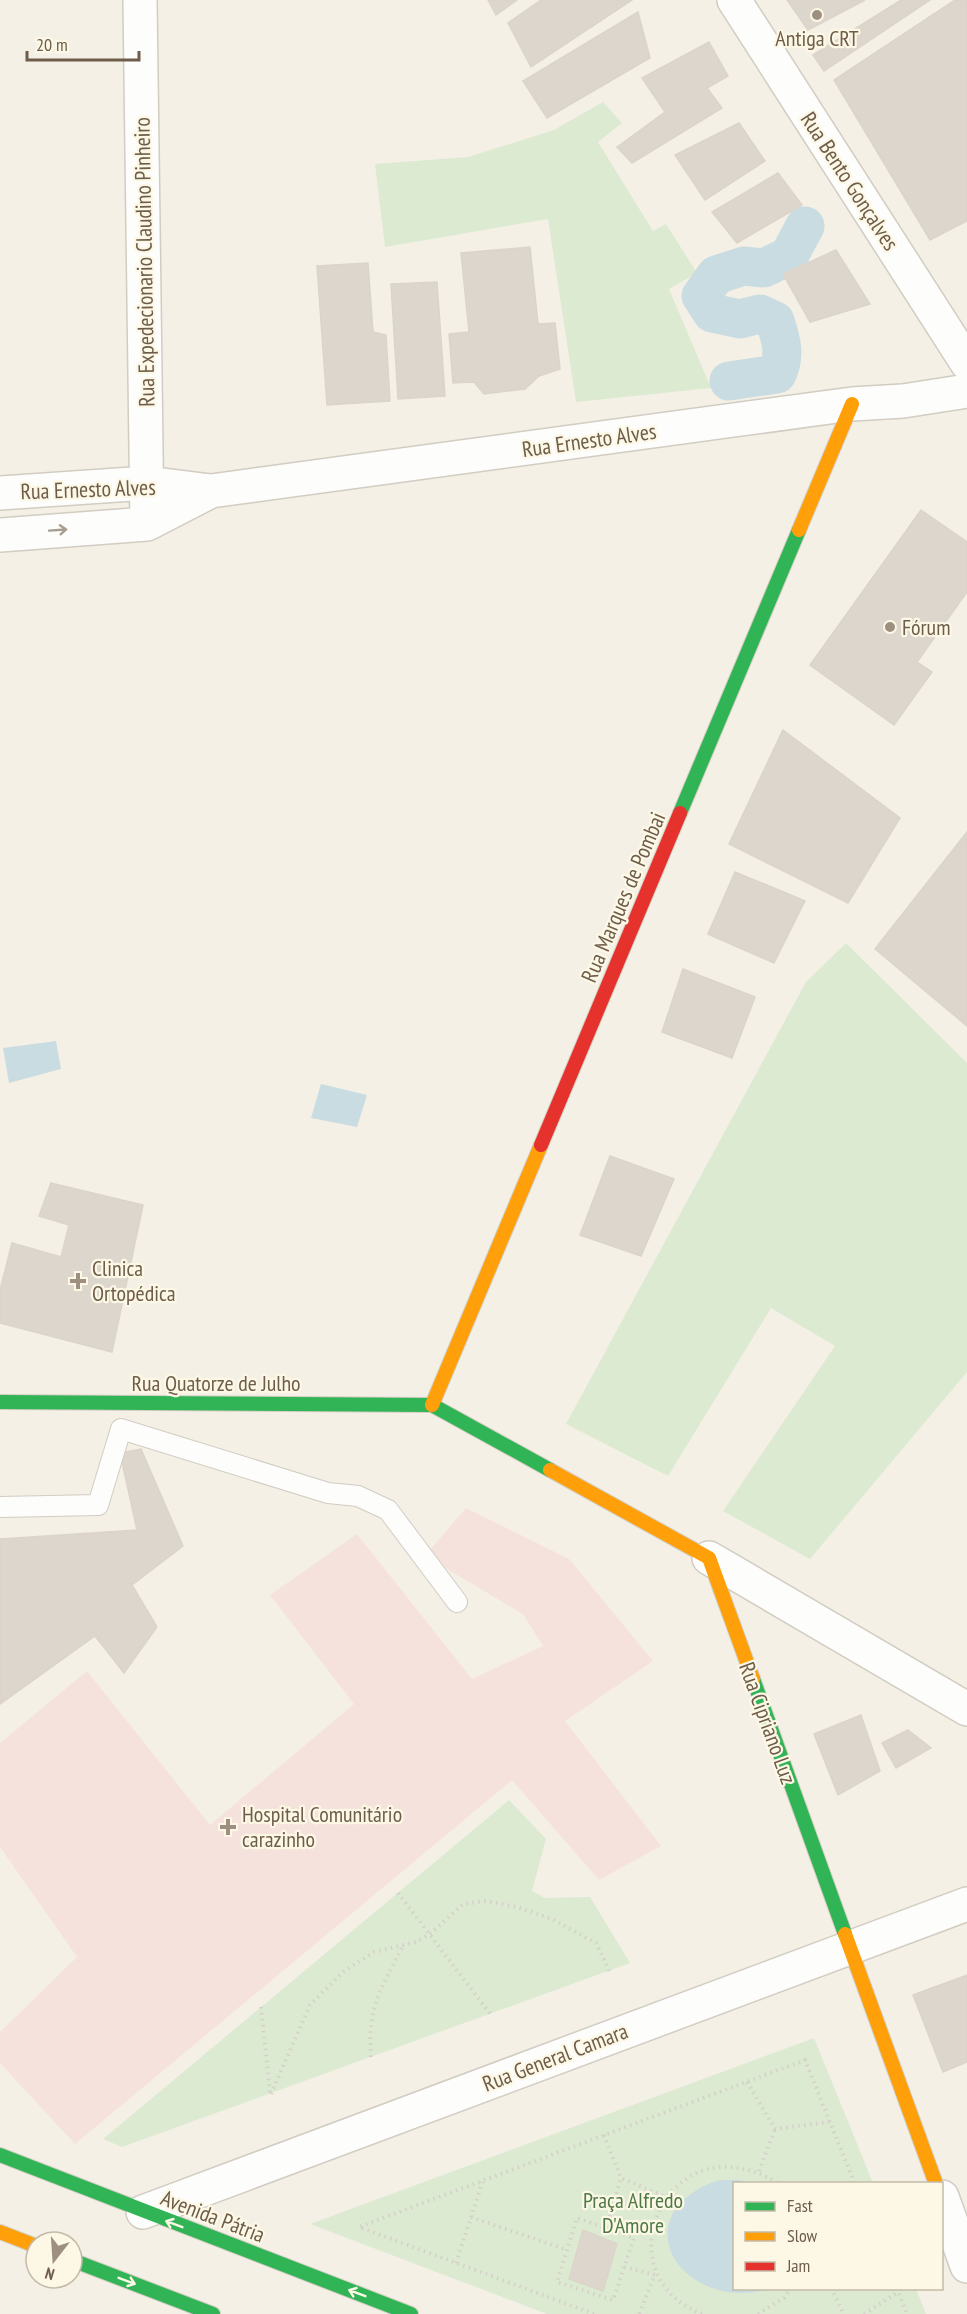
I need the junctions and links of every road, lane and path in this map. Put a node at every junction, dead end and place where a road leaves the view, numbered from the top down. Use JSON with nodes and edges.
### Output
{"nodes":[{"id":1,"x":140,"y":0,"type":"edge"},
{"id":2,"x":734,"y":0,"type":"edge"},
{"id":3,"x":967,"y":363,"type":"edge"},
{"id":4,"x":967,"y":391,"type":"edge"},
{"id":5,"x":852,"y":404,"type":"junction"},
{"id":6,"x":147,"y":483,"type":"junction"},
{"id":7,"x":211,"y":491,"type":"junction"},
{"id":8,"x":2,"y":492,"type":"edge"},
{"id":9,"x":147,"y":524,"type":"junction"},
{"id":10,"x":4,"y":534,"type":"edge"},
{"id":11,"x":0,"y":1402,"type":"edge"},
{"id":12,"x":116,"y":1403,"type":"junction"},
{"id":13,"x":432,"y":1406,"type":"junction"},
{"id":14,"x":122,"y":1429,"type":"junction"},
{"id":15,"x":0,"y":1507,"type":"edge"},
{"id":16,"x":709,"y":1558,"type":"junction"},
{"id":17,"x":457,"y":1602,"type":"dead end"},
{"id":18,"x":967,"y":1709,"type":"edge"},
{"id":19,"x":398,"y":1893,"type":"dead end"},
{"id":20,"x":967,"y":1904,"type":"edge"},
{"id":21,"x":430,"y":1934,"type":"junction"},
{"id":22,"x":403,"y":1945,"type":"junction"},
{"id":23,"x":848,"y":1947,"type":"junction"},
{"id":24,"x":610,"y":1972,"type":"dead end"},
{"id":25,"x":261,"y":2007,"type":"dead end"},
{"id":26,"x":491,"y":2015,"type":"dead end"},
{"id":27,"x":371,"y":2057,"type":"dead end"},
{"id":28,"x":747,"y":2082,"type":"junction"},
{"id":29,"x":830,"y":2122,"type":"junction"},
{"id":30,"x":775,"y":2129,"type":"junction"},
{"id":31,"x":604,"y":2135,"type":"junction"},
{"id":32,"x":0,"y":2155,"type":"edge"},
{"id":33,"x":759,"y":2171,"type":"junction"},
{"id":34,"x":621,"y":2178,"type":"junction"},
{"id":35,"x":483,"y":2180,"type":"junction"},
{"id":36,"x":776,"y":2182,"type":"edge"},
{"id":37,"x":854,"y":2182,"type":"edge"},
{"id":38,"x":935,"y":2182,"type":"edge"},
{"id":39,"x":666,"y":2197,"type":"junction"},
{"id":40,"x":943,"y":2201,"type":"edge"},
{"id":41,"x":143,"y":2212,"type":"junction"},
{"id":42,"x":471,"y":2217,"type":"junction"},
{"id":43,"x":606,"y":2228,"type":"junction"},
{"id":44,"x":0,"y":2232,"type":"edge"},
{"id":45,"x":24,"y":2241,"type":"edge"},
{"id":46,"x":567,"y":2250,"type":"junction"},
{"id":47,"x":456,"y":2263,"type":"junction"},
{"id":48,"x":84,"y":2265,"type":"edge"},
{"id":49,"x":967,"y":2266,"type":"edge"},
{"id":50,"x":624,"y":2267,"type":"junction"},
{"id":51,"x":655,"y":2275,"type":"junction"},
{"id":52,"x":790,"y":2290,"type":"edge"},
{"id":53,"x":832,"y":2290,"type":"edge"},
{"id":54,"x":897,"y":2290,"type":"edge"},
{"id":55,"x":764,"y":2313,"type":"edge"},
{"id":56,"x":213,"y":2314,"type":"edge"},
{"id":57,"x":411,"y":2314,"type":"edge"},
{"id":58,"x":594,"y":2314,"type":"edge"},
{"id":59,"x":639,"y":2314,"type":"edge"},
{"id":60,"x":702,"y":2314,"type":"edge"},
{"id":61,"x":758,"y":2314,"type":"edge"},
{"id":62,"x":844,"y":2314,"type":"edge"},
{"id":63,"x":864,"y":2314,"type":"edge"},
{"id":64,"x":907,"y":2314,"type":"edge"}],
"edges":[{"from":1,"to":6,"type":"street","name":"Rua Expedecionario Claudino Pinheiro"},
{"from":2,"to":3,"type":"street","name":"Rua Bento Gonçalves"},
{"from":4,"to":5,"type":"street","name":"Rua Ernesto Alves"},
{"from":5,"to":7,"type":"street","name":"Rua Ernesto Alves"},
{"from":5,"to":13,"type":"street","name":"Rua Marques de Pombai"},
{"from":6,"to":7,"type":"street","name":"Rua Ernesto Alves"},
{"from":6,"to":8,"type":"street","name":"Rua Ernesto Alves"},
{"from":6,"to":9,"type":"street","name":"Rua Expedecionario Claudino Pinheiro"},
{"from":7,"to":9,"type":"street","name":"Rua Ernesto Alves"},
{"from":8,"to":10,"type":"street"},
{"from":10,"to":9,"type":"street","name":"Rua Ernesto Alves","one_way":true},
{"from":11,"to":12,"type":"street","name":"Rua Quatorze de Julho"},
{"from":12,"to":13,"type":"street","name":"Rua Quatorze de Julho"},
{"from":12,"to":14,"type":"lane"},
{"from":13,"to":16,"type":"street"},
{"from":14,"to":15,"type":"lane"},
{"from":14,"to":17,"type":"lane"},
{"from":16,"to":18,"type":"street"},
{"from":16,"to":23,"type":"street","name":"Rua Cipriano Luz"},
{"from":19,"to":21,"type":"path"},
{"from":20,"to":23,"type":"street","name":"Rua General Camara"},
{"from":21,"to":22,"type":"path"},
{"from":21,"to":24,"type":"path"},
{"from":21,"to":26,"type":"path"},
{"from":22,"to":25,"type":"path"},
{"from":22,"to":27,"type":"path"},
{"from":23,"to":38,"type":"street","name":"Rua Cipriano Luz"},
{"from":23,"to":41,"type":"street","name":"Rua General Camara"},
{"from":28,"to":29,"type":"path"},
{"from":28,"to":30,"type":"path"},
{"from":28,"to":31,"type":"path"},
{"from":29,"to":30,"type":"path"},
{"from":29,"to":37,"type":"path"},
{"from":30,"to":33,"type":"path"},
{"from":31,"to":34,"type":"path"},
{"from":31,"to":35,"type":"path"},
{"from":32,"to":41,"type":"street","name":"Avenida Pátria"},
{"from":33,"to":36,"type":"path"},
{"from":33,"to":39,"type":"path"},
{"from":34,"to":39,"type":"path"},
{"from":34,"to":43,"type":"path"},
{"from":35,"to":42,"type":"path"},
{"from":35,"to":47,"type":"path"},
{"from":39,"to":51,"type":"path"},
{"from":40,"to":49,"type":"street"},
{"from":57,"to":41,"type":"street","name":"Avenida Pátria","one_way":true},
{"from":42,"to":46,"type":"path"},
{"from":42,"to":47,"type":"path"},
{"from":43,"to":46,"type":"path"},
{"from":43,"to":50,"type":"path"},
{"from":44,"to":45,"type":"street"},
{"from":46,"to":50,"type":"path"},
{"from":47,"to":58,"type":"path"},
{"from":48,"to":56,"type":"street","one_way":true},
{"from":50,"to":51,"type":"path"},
{"from":51,"to":59,"type":"path"},
{"from":51,"to":60,"type":"path"},
{"from":52,"to":55,"type":"path"},
{"from":53,"to":62,"type":"path"},
{"from":54,"to":63,"type":"path"},
{"from":54,"to":64,"type":"path"},
{"from":55,"to":61,"type":"path"}]}
